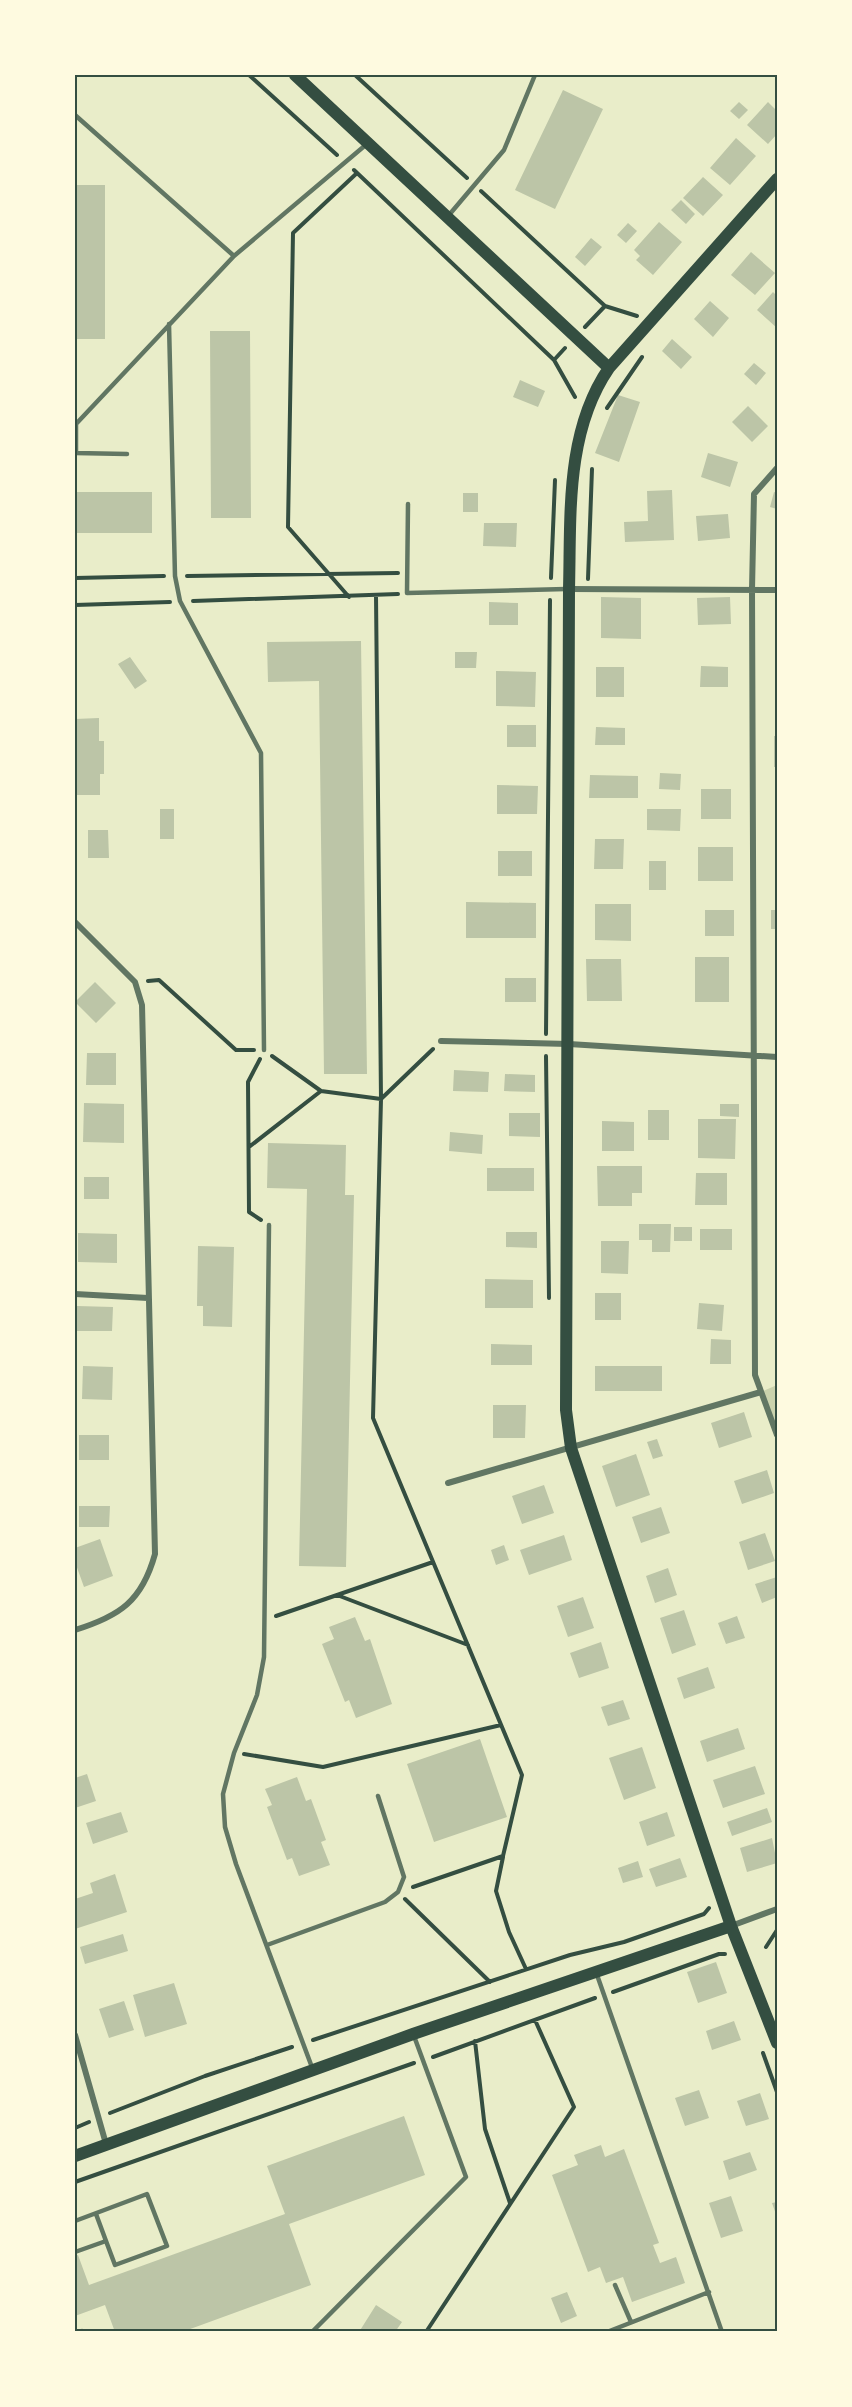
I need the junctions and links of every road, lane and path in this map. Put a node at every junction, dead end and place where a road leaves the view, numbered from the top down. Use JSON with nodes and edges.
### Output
{"nodes":[{"id":1,"x":249,"y":75,"type":"edge"},
{"id":2,"x":295,"y":75,"type":"edge"},
{"id":3,"x":355,"y":75,"type":"edge"},
{"id":4,"x":535,"y":75,"type":"edge"},
{"id":5,"x":75,"y":115,"type":"edge"},
{"id":6,"x":368,"y":143,"type":"junction"},
{"id":7,"x":345,"y":162,"type":"junction"},
{"id":8,"x":357,"y":173,"type":"junction"},
{"id":9,"x":777,"y":179,"type":"edge"},
{"id":10,"x":476,"y":186,"type":"junction"},
{"id":11,"x":447,"y":218,"type":"junction"},
{"id":12,"x":234,"y":256,"type":"junction"},
{"id":13,"x":637,"y":316,"type":"dead end"},
{"id":14,"x":169,"y":324,"type":"junction"},
{"id":15,"x":645,"y":353,"type":"dead end"},
{"id":16,"x":554,"y":360,"type":"dead end"},
{"id":17,"x":609,"y":368,"type":"junction"},
{"id":18,"x":605,"y":412,"type":"dead end"},
{"id":19,"x":75,"y":453,"type":"edge"},
{"id":20,"x":127,"y":454,"type":"dead end"},
{"id":21,"x":592,"y":464,"type":"dead end"},
{"id":22,"x":777,"y":468,"type":"edge"},
{"id":23,"x":408,"y":504,"type":"dead end"},
{"id":24,"x":407,"y":573,"type":"junction"},
{"id":25,"x":330,"y":574,"type":"junction"},
{"id":26,"x":175,"y":576,"type":"junction"},
{"id":27,"x":75,"y":578,"type":"edge"},
{"id":28,"x":569,"y":589,"type":"junction"},
{"id":29,"x":587,"y":589,"type":"junction"},
{"id":30,"x":752,"y":590,"type":"junction"},
{"id":31,"x":777,"y":590,"type":"edge"},
{"id":32,"x":407,"y":593,"type":"junction"},
{"id":33,"x":376,"y":596,"type":"junction"},
{"id":34,"x":349,"y":597,"type":"junction"},
{"id":35,"x":180,"y":601,"type":"junction"},
{"id":36,"x":75,"y":605,"type":"edge"},
{"id":37,"x":75,"y":922,"type":"edge"},
{"id":38,"x":159,"y":980,"type":"dead end"},
{"id":39,"x":441,"y":1041,"type":"joint"},
{"id":40,"x":569,"y":1044,"type":"junction"},
{"id":41,"x":236,"y":1050,"type":"dead end"},
{"id":42,"x":264,"y":1050,"type":"junction"},
{"id":43,"x":755,"y":1055,"type":"junction"},
{"id":44,"x":777,"y":1057,"type":"edge"},
{"id":45,"x":321,"y":1092,"type":"junction"},
{"id":46,"x":381,"y":1099,"type":"junction"},
{"id":47,"x":249,"y":1147,"type":"junction"},
{"id":48,"x":269,"y":1225,"type":"joint"},
{"id":49,"x":75,"y":1294,"type":"edge"},
{"id":50,"x":148,"y":1298,"type":"junction"},
{"id":51,"x":761,"y":1392,"type":"junction"},
{"id":52,"x":777,"y":1435,"type":"edge"},
{"id":53,"x":571,"y":1448,"type":"junction"},
{"id":54,"x":448,"y":1483,"type":"dead end"},
{"id":55,"x":433,"y":1562,"type":"junction"},
{"id":56,"x":337,"y":1594,"type":"junction"},
{"id":57,"x":264,"y":1620,"type":"junction"},
{"id":58,"x":75,"y":1630,"type":"edge"},
{"id":59,"x":468,"y":1645,"type":"junction"},
{"id":60,"x":501,"y":1725,"type":"junction"},
{"id":61,"x":234,"y":1753,"type":"junction"},
{"id":62,"x":378,"y":1796,"type":"dead end"},
{"id":63,"x":503,"y":1856,"type":"junction"},
{"id":64,"x":398,"y":1892,"type":"junction"},
{"id":65,"x":711,"y":1905,"type":"dead end"},
{"id":66,"x":777,"y":1909,"type":"edge"},
{"id":67,"x":731,"y":1926,"type":"junction"},
{"id":68,"x":777,"y":1930,"type":"edge"},
{"id":69,"x":267,"y":1945,"type":"junction"},
{"id":70,"x":766,"y":1947,"type":"dead end"},
{"id":71,"x":719,"y":1954,"type":"dead end"},
{"id":72,"x":527,"y":1969,"type":"junction"},
{"id":73,"x":596,"y":1972,"type":"junction"},
{"id":74,"x":490,"y":1982,"type":"junction"},
{"id":75,"x":605,"y":1995,"type":"junction"},
{"id":76,"x":535,"y":2020,"type":"junction"},
{"id":77,"x":413,"y":2034,"type":"junction"},
{"id":78,"x":75,"y":2035,"type":"edge"},
{"id":79,"x":475,"y":2041,"type":"junction"},
{"id":80,"x":777,"y":2043,"type":"edge"},
{"id":81,"x":303,"y":2044,"type":"junction"},
{"id":82,"x":425,"y":2060,"type":"junction"},
{"id":83,"x":313,"y":2070,"type":"junction"},
{"id":84,"x":99,"y":2118,"type":"junction"},
{"id":85,"x":75,"y":2128,"type":"edge"},
{"id":86,"x":106,"y":2144,"type":"junction"},
{"id":87,"x":75,"y":2156,"type":"edge"},
{"id":88,"x":75,"y":2182,"type":"edge"},
{"id":89,"x":510,"y":2204,"type":"junction"},
{"id":90,"x":96,"y":2214,"type":"junction"},
{"id":91,"x":75,"y":2221,"type":"edge"},
{"id":92,"x":106,"y":2241,"type":"junction"},
{"id":93,"x":75,"y":2253,"type":"edge"},
{"id":94,"x":615,"y":2285,"type":"dead end"},
{"id":95,"x":709,"y":2292,"type":"junction"},
{"id":96,"x":632,"y":2322,"type":"junction"},
{"id":97,"x":312,"y":2332,"type":"edge"},
{"id":98,"x":426,"y":2332,"type":"edge"},
{"id":99,"x":607,"y":2332,"type":"edge"},
{"id":100,"x":722,"y":2332,"type":"edge"}],
"edges":[{"from":1,"to":7,"type":"path"},
{"from":2,"to":6,"type":"main road"},
{"from":3,"to":10,"type":"path"},
{"from":4,"to":10,"type":"lane"},
{"from":5,"to":12,"type":"lane"},
{"from":6,"to":7,"type":"lane"},
{"from":6,"to":11,"type":"main road"},
{"from":7,"to":8,"type":"path"},
{"from":7,"to":12,"type":"lane"},
{"from":8,"to":16,"type":"path"},
{"from":8,"to":25,"type":"path"},
{"from":9,"to":17,"type":"main road"},
{"from":10,"to":11,"type":"lane"},
{"from":10,"to":13,"type":"path"},
{"from":11,"to":17,"type":"main road"},
{"from":12,"to":14,"type":"lane"},
{"from":14,"to":19,"type":"lane"},
{"from":14,"to":26,"type":"lane"},
{"from":15,"to":18,"type":"path"},
{"from":17,"to":28,"type":"main road"},
{"from":19,"to":20,"type":"lane"},
{"from":21,"to":29,"type":"path"},
{"from":22,"to":30,"type":"street"},
{"from":23,"to":24,"type":"lane"},
{"from":24,"to":25,"type":"path"},
{"from":24,"to":32,"type":"lane"},
{"from":25,"to":26,"type":"path"},
{"from":25,"to":34,"type":"path"},
{"from":26,"to":27,"type":"path"},
{"from":26,"to":35,"type":"lane"},
{"from":28,"to":29,"type":"street"},
{"from":28,"to":32,"type":"lane"},
{"from":28,"to":40,"type":"main road"},
{"from":29,"to":30,"type":"street"},
{"from":30,"to":31,"type":"street"},
{"from":30,"to":43,"type":"street"},
{"from":32,"to":33,"type":"path"},
{"from":33,"to":34,"type":"path"},
{"from":33,"to":46,"type":"path"},
{"from":34,"to":35,"type":"path"},
{"from":35,"to":36,"type":"path"},
{"from":35,"to":42,"type":"lane"},
{"from":37,"to":50,"type":"street"},
{"from":38,"to":41,"type":"path"},
{"from":39,"to":40,"type":"street"},
{"from":39,"to":46,"type":"path"},
{"from":40,"to":43,"type":"street"},
{"from":40,"to":53,"type":"main road"},
{"from":42,"to":45,"type":"path"},
{"from":42,"to":47,"type":"path"},
{"from":43,"to":44,"type":"street"},
{"from":43,"to":51,"type":"street"},
{"from":45,"to":46,"type":"path"},
{"from":45,"to":47,"type":"path"},
{"from":46,"to":55,"type":"path"},
{"from":47,"to":48,"type":"path"},
{"from":48,"to":57,"type":"lane"},
{"from":49,"to":50,"type":"street"},
{"from":50,"to":58,"type":"street"},
{"from":51,"to":52,"type":"street"},
{"from":51,"to":53,"type":"street"},
{"from":53,"to":54,"type":"street"},
{"from":53,"to":67,"type":"main road"},
{"from":55,"to":56,"type":"path"},
{"from":55,"to":59,"type":"path"},
{"from":56,"to":57,"type":"path"},
{"from":56,"to":59,"type":"path"},
{"from":57,"to":61,"type":"lane"},
{"from":59,"to":60,"type":"path"},
{"from":60,"to":61,"type":"path"},
{"from":60,"to":63,"type":"path"},
{"from":61,"to":69,"type":"lane"},
{"from":62,"to":64,"type":"lane"},
{"from":63,"to":64,"type":"path"},
{"from":63,"to":72,"type":"path"},
{"from":64,"to":69,"type":"lane"},
{"from":64,"to":74,"type":"path"},
{"from":65,"to":72,"type":"path"},
{"from":66,"to":67,"type":"street"},
{"from":67,"to":73,"type":"main road"},
{"from":67,"to":80,"type":"main road"},
{"from":68,"to":70,"type":"path"},
{"from":69,"to":81,"type":"lane"},
{"from":71,"to":75,"type":"path"},
{"from":72,"to":74,"type":"path"},
{"from":73,"to":75,"type":"lane"},
{"from":73,"to":77,"type":"main road"},
{"from":74,"to":81,"type":"path"},
{"from":75,"to":76,"type":"path"},
{"from":75,"to":95,"type":"lane"},
{"from":76,"to":79,"type":"path"},
{"from":76,"to":89,"type":"path"},
{"from":77,"to":82,"type":"lane"},
{"from":77,"to":83,"type":"main road"},
{"from":78,"to":84,"type":"street"},
{"from":79,"to":82,"type":"path"},
{"from":79,"to":89,"type":"path"},
{"from":81,"to":83,"type":"lane"},
{"from":81,"to":84,"type":"path"},
{"from":82,"to":88,"type":"path"},
{"from":82,"to":97,"type":"lane"},
{"from":83,"to":86,"type":"main road"},
{"from":84,"to":85,"type":"path"},
{"from":84,"to":86,"type":"street"},
{"from":86,"to":87,"type":"main road"},
{"from":89,"to":98,"type":"path"},
{"from":90,"to":91,"type":"lane"},
{"from":90,"to":92,"type":"lane"},
{"from":90,"to":92,"type":"lane"},
{"from":92,"to":93,"type":"lane"},
{"from":94,"to":96,"type":"lane"},
{"from":95,"to":96,"type":"lane"},
{"from":95,"to":100,"type":"lane"},
{"from":96,"to":99,"type":"lane"}]}
